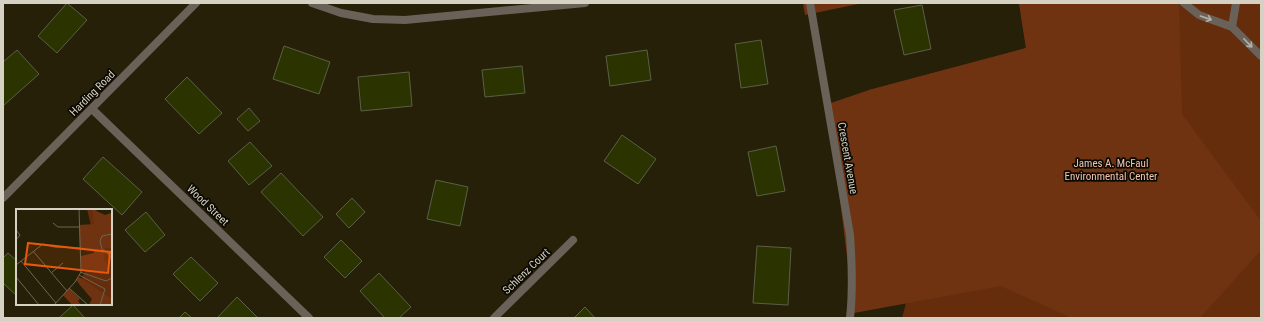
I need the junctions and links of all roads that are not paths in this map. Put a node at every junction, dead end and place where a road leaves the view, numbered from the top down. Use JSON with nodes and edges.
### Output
{"nodes":[{"id":1,"x":196,"y":3,"type":"edge"},
{"id":2,"x":312,"y":3,"type":"edge"},
{"id":3,"x":586,"y":3,"type":"edge"},
{"id":4,"x":810,"y":3,"type":"edge"},
{"id":5,"x":1184,"y":3,"type":"edge"},
{"id":6,"x":1236,"y":3,"type":"edge"},
{"id":7,"x":1232,"y":27,"type":"junction"},
{"id":8,"x":1261,"y":56,"type":"edge"},
{"id":9,"x":92,"y":108,"type":"junction"},
{"id":10,"x":3,"y":198,"type":"edge"},
{"id":11,"x":573,"y":240,"type":"dead end"},
{"id":12,"x":309,"y":318,"type":"edge"},
{"id":13,"x":494,"y":318,"type":"edge"},
{"id":14,"x":850,"y":318,"type":"edge"}],
"edges":[{"from":1,"to":9,"type":"street","name":"Harding Road"},
{"from":2,"to":3,"type":"street"},
{"from":4,"to":14,"type":"street","name":"Crescent Avenue"},
{"from":5,"to":7,"type":"street","one_way":true},
{"from":6,"to":7,"type":"street"},
{"from":7,"to":8,"type":"street","one_way":true},
{"from":9,"to":10,"type":"street","name":"Harding Road"},
{"from":9,"to":12,"type":"street","name":"Wood Street"},
{"from":11,"to":13,"type":"street","name":"Schlenz Court"}]}
